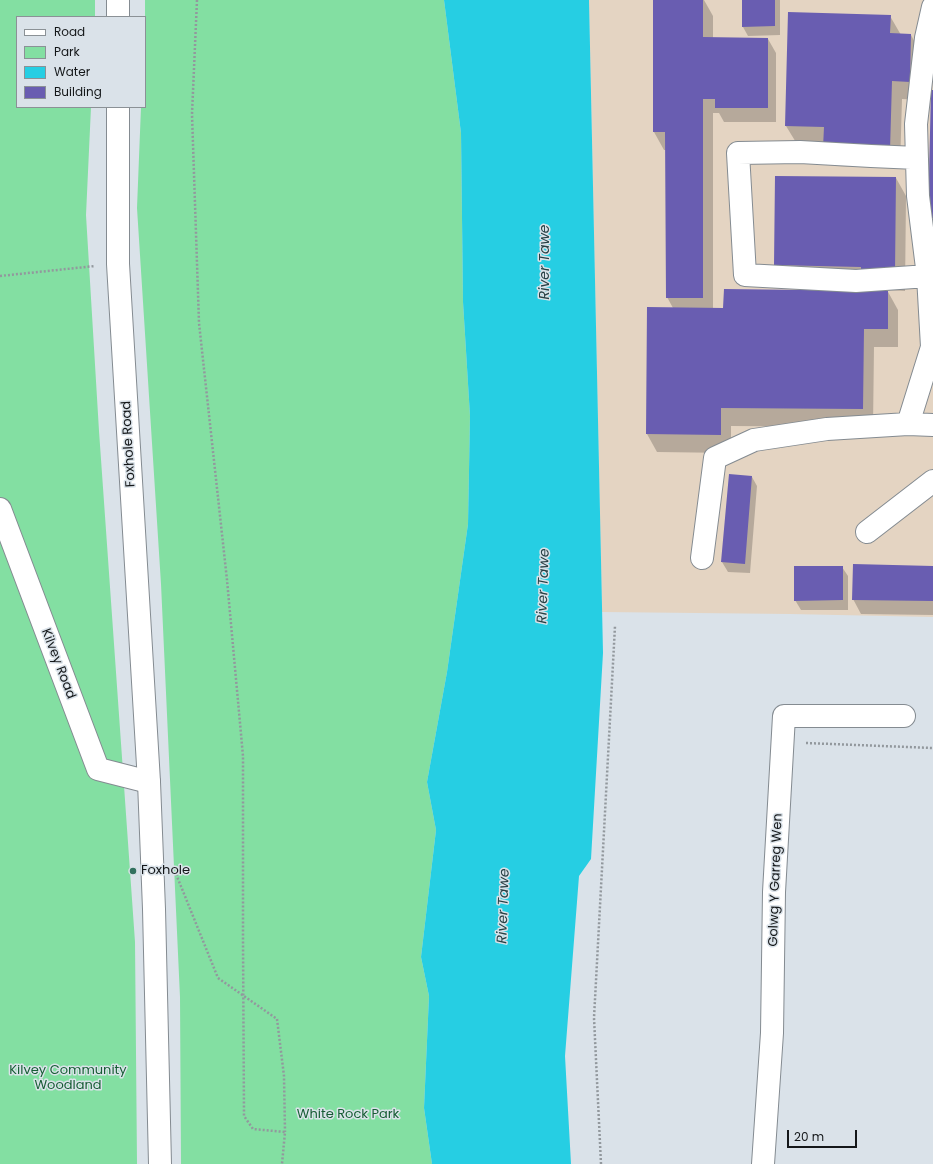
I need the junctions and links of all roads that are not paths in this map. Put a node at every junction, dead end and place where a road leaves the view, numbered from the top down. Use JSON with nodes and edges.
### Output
{"nodes":[{"id":1,"x":118,"y":0,"type":"edge"},
{"id":2,"x":933,"y":7,"type":"edge"},
{"id":3,"x":118,"y":16,"type":"edge"},
{"id":4,"x":118,"y":108,"type":"edge"},
{"id":5,"x":917,"y":158,"type":"junction"},
{"id":6,"x":928,"y":276,"type":"junction"},
{"id":7,"x":908,"y":424,"type":"junction"},
{"id":8,"x":933,"y":425,"type":"edge"},
{"id":9,"x":933,"y":481,"type":"edge"},
{"id":10,"x":0,"y":509,"type":"edge"},
{"id":11,"x":867,"y":532,"type":"dead end"},
{"id":12,"x":702,"y":558,"type":"dead end"},
{"id":13,"x":904,"y":716,"type":"dead end"},
{"id":14,"x":149,"y":782,"type":"junction"},
{"id":15,"x":160,"y":1164,"type":"edge"},
{"id":16,"x":763,"y":1164,"type":"edge"}],
"edges":[{"from":1,"to":3,"type":"main road"},
{"from":2,"to":5,"type":"main road"},
{"from":4,"to":14,"type":"main road","name":"Foxhole Road"},
{"from":5,"to":6,"type":"main road"},
{"from":5,"to":6,"type":"main road"},
{"from":6,"to":7,"type":"main road"},
{"from":7,"to":8,"type":"main road"},
{"from":7,"to":12,"type":"main road"},
{"from":9,"to":11,"type":"main road"},
{"from":10,"to":14,"type":"main road","name":"Kilvey Road"},
{"from":13,"to":16,"type":"main road","name":"Golwg Y Garreg Wen"},
{"from":14,"to":15,"type":"main road","name":"Foxhole Road"}]}
